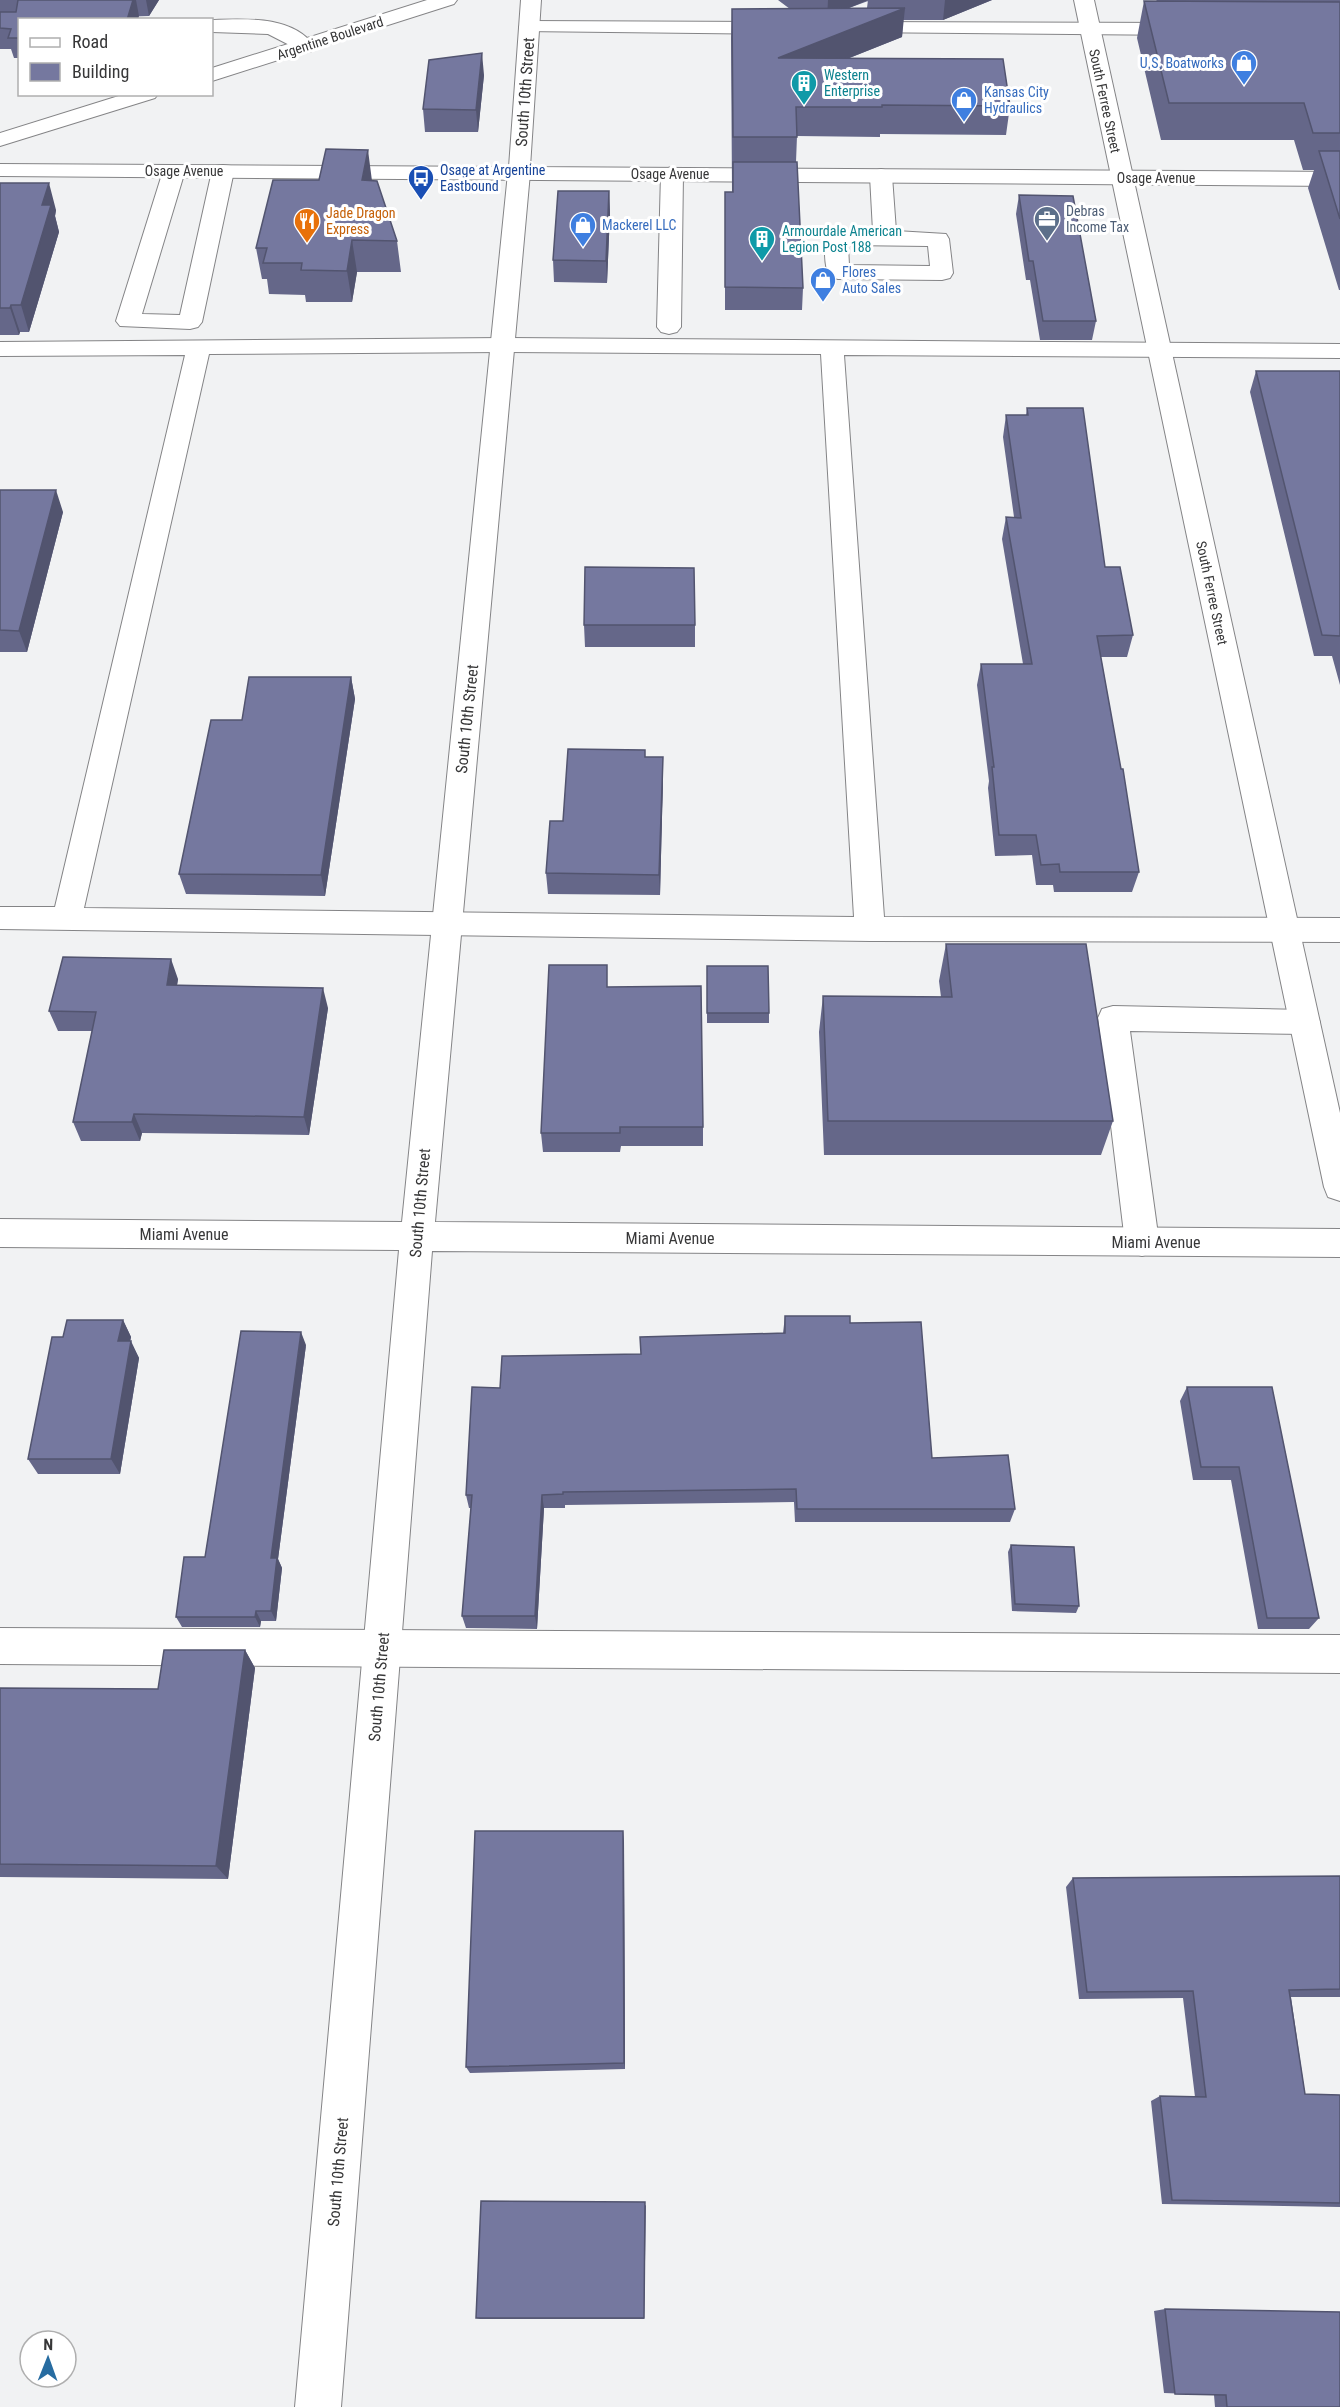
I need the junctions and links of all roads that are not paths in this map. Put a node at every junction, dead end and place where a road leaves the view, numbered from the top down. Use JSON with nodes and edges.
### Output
{"nodes":[{"id":1,"x":447,"y":0,"type":"edge"},
{"id":2,"x":531,"y":0,"type":"edge"},
{"id":3,"x":1084,"y":0,"type":"edge"},
{"id":4,"x":873,"y":8,"type":"edge"},
{"id":5,"x":213,"y":26,"type":"edge"},
{"id":6,"x":529,"y":27,"type":"junction"},
{"id":7,"x":790,"y":27,"type":"edge"},
{"id":8,"x":1090,"y":29,"type":"junction"},
{"id":9,"x":1209,"y":29,"type":"edge"},
{"id":10,"x":304,"y":47,"type":"junction"},
{"id":11,"x":213,"y":75,"type":"edge"},
{"id":12,"x":142,"y":96,"type":"edge"},
{"id":13,"x":0,"y":140,"type":"edge"},
{"id":14,"x":0,"y":170,"type":"edge"},
{"id":15,"x":174,"y":171,"type":"junction"},
{"id":16,"x":223,"y":171,"type":"junction"},
{"id":17,"x":519,"y":173,"type":"junction"},
{"id":18,"x":672,"y":174,"type":"junction"},
{"id":19,"x":880,"y":176,"type":"junction"},
{"id":20,"x":1121,"y":178,"type":"junction"},
{"id":21,"x":1340,"y":179,"type":"edge"},
{"id":22,"x":885,"y":238,"type":"dead end"},
{"id":23,"x":669,"y":327,"type":"dead end"},
{"id":24,"x":504,"y":345,"type":"junction"},
{"id":25,"x":832,"y":348,"type":"junction"},
{"id":26,"x":0,"y":349,"type":"edge"},
{"id":27,"x":198,"y":349,"type":"junction"},
{"id":28,"x":1160,"y":350,"type":"junction"},
{"id":29,"x":1340,"y":351,"type":"edge"},
{"id":30,"x":0,"y":918,"type":"edge"},
{"id":31,"x":67,"y":919,"type":"junction"},
{"id":32,"x":447,"y":924,"type":"junction"},
{"id":33,"x":870,"y":929,"type":"junction"},
{"id":34,"x":1285,"y":930,"type":"junction"},
{"id":35,"x":1340,"y":930,"type":"edge"},
{"id":36,"x":1304,"y":1022,"type":"junction"},
{"id":37,"x":1340,"y":1187,"type":"edge"},
{"id":38,"x":0,"y":1233,"type":"edge"},
{"id":39,"x":417,"y":1236,"type":"junction"},
{"id":40,"x":1142,"y":1242,"type":"junction"},
{"id":41,"x":1340,"y":1244,"type":"edge"},
{"id":42,"x":0,"y":1647,"type":"edge"},
{"id":43,"x":383,"y":1647,"type":"junction"},
{"id":44,"x":1340,"y":1654,"type":"edge"},
{"id":45,"x":318,"y":2407,"type":"edge"}],
"edges":[{"from":1,"to":10,"type":"street","name":"Argentine Boulevard"},
{"from":2,"to":6,"type":"street","name":"South 10th Street"},
{"from":3,"to":8,"type":"street","name":"South Ferree Street"},
{"from":4,"to":8,"type":"street"},
{"from":5,"to":10,"type":"street"},
{"from":6,"to":7,"type":"street"},
{"from":6,"to":17,"type":"street","name":"South 10th Street"},
{"from":8,"to":9,"type":"street"},
{"from":8,"to":20,"type":"street","name":"South Ferree Street"},
{"from":10,"to":11,"type":"street","name":"Argentine Boulevard"},
{"from":12,"to":13,"type":"street"},
{"from":14,"to":15,"type":"street","name":"Osage Avenue"},
{"from":15,"to":16,"type":"street","name":"Osage Avenue"},
{"from":15,"to":16,"type":"street"},
{"from":16,"to":17,"type":"street","name":"Osage Avenue"},
{"from":17,"to":18,"type":"street","name":"Osage Avenue"},
{"from":17,"to":24,"type":"street","name":"South 10th Street"},
{"from":18,"to":19,"type":"street","name":"Osage Avenue"},
{"from":18,"to":23,"type":"street"},
{"from":19,"to":20,"type":"street","name":"Osage Avenue"},
{"from":19,"to":22,"type":"street"},
{"from":20,"to":21,"type":"street","name":"Osage Avenue"},
{"from":20,"to":28,"type":"street","name":"South Ferree Street"},
{"from":24,"to":25,"type":"street"},
{"from":24,"to":27,"type":"street"},
{"from":24,"to":32,"type":"street","name":"South 10th Street"},
{"from":25,"to":28,"type":"street"},
{"from":25,"to":33,"type":"street"},
{"from":26,"to":27,"type":"street"},
{"from":27,"to":31,"type":"street"},
{"from":28,"to":29,"type":"street"},
{"from":28,"to":34,"type":"street","name":"South Ferree Street"},
{"from":30,"to":31,"type":"street"},
{"from":31,"to":32,"type":"street"},
{"from":32,"to":33,"type":"street"},
{"from":32,"to":39,"type":"street","name":"South 10th Street"},
{"from":33,"to":34,"type":"street"},
{"from":34,"to":35,"type":"street"},
{"from":34,"to":36,"type":"street","name":"South Ferree Street"},
{"from":36,"to":37,"type":"street","name":"South Ferree Street"},
{"from":36,"to":40,"type":"street"},
{"from":38,"to":39,"type":"street","name":"Miami Avenue"},
{"from":39,"to":40,"type":"street","name":"Miami Avenue"},
{"from":39,"to":43,"type":"street","name":"South 10th Street"},
{"from":40,"to":41,"type":"street","name":"Miami Avenue"},
{"from":42,"to":43,"type":"street"},
{"from":43,"to":44,"type":"street"},
{"from":43,"to":45,"type":"street","name":"South 10th Street"}]}
